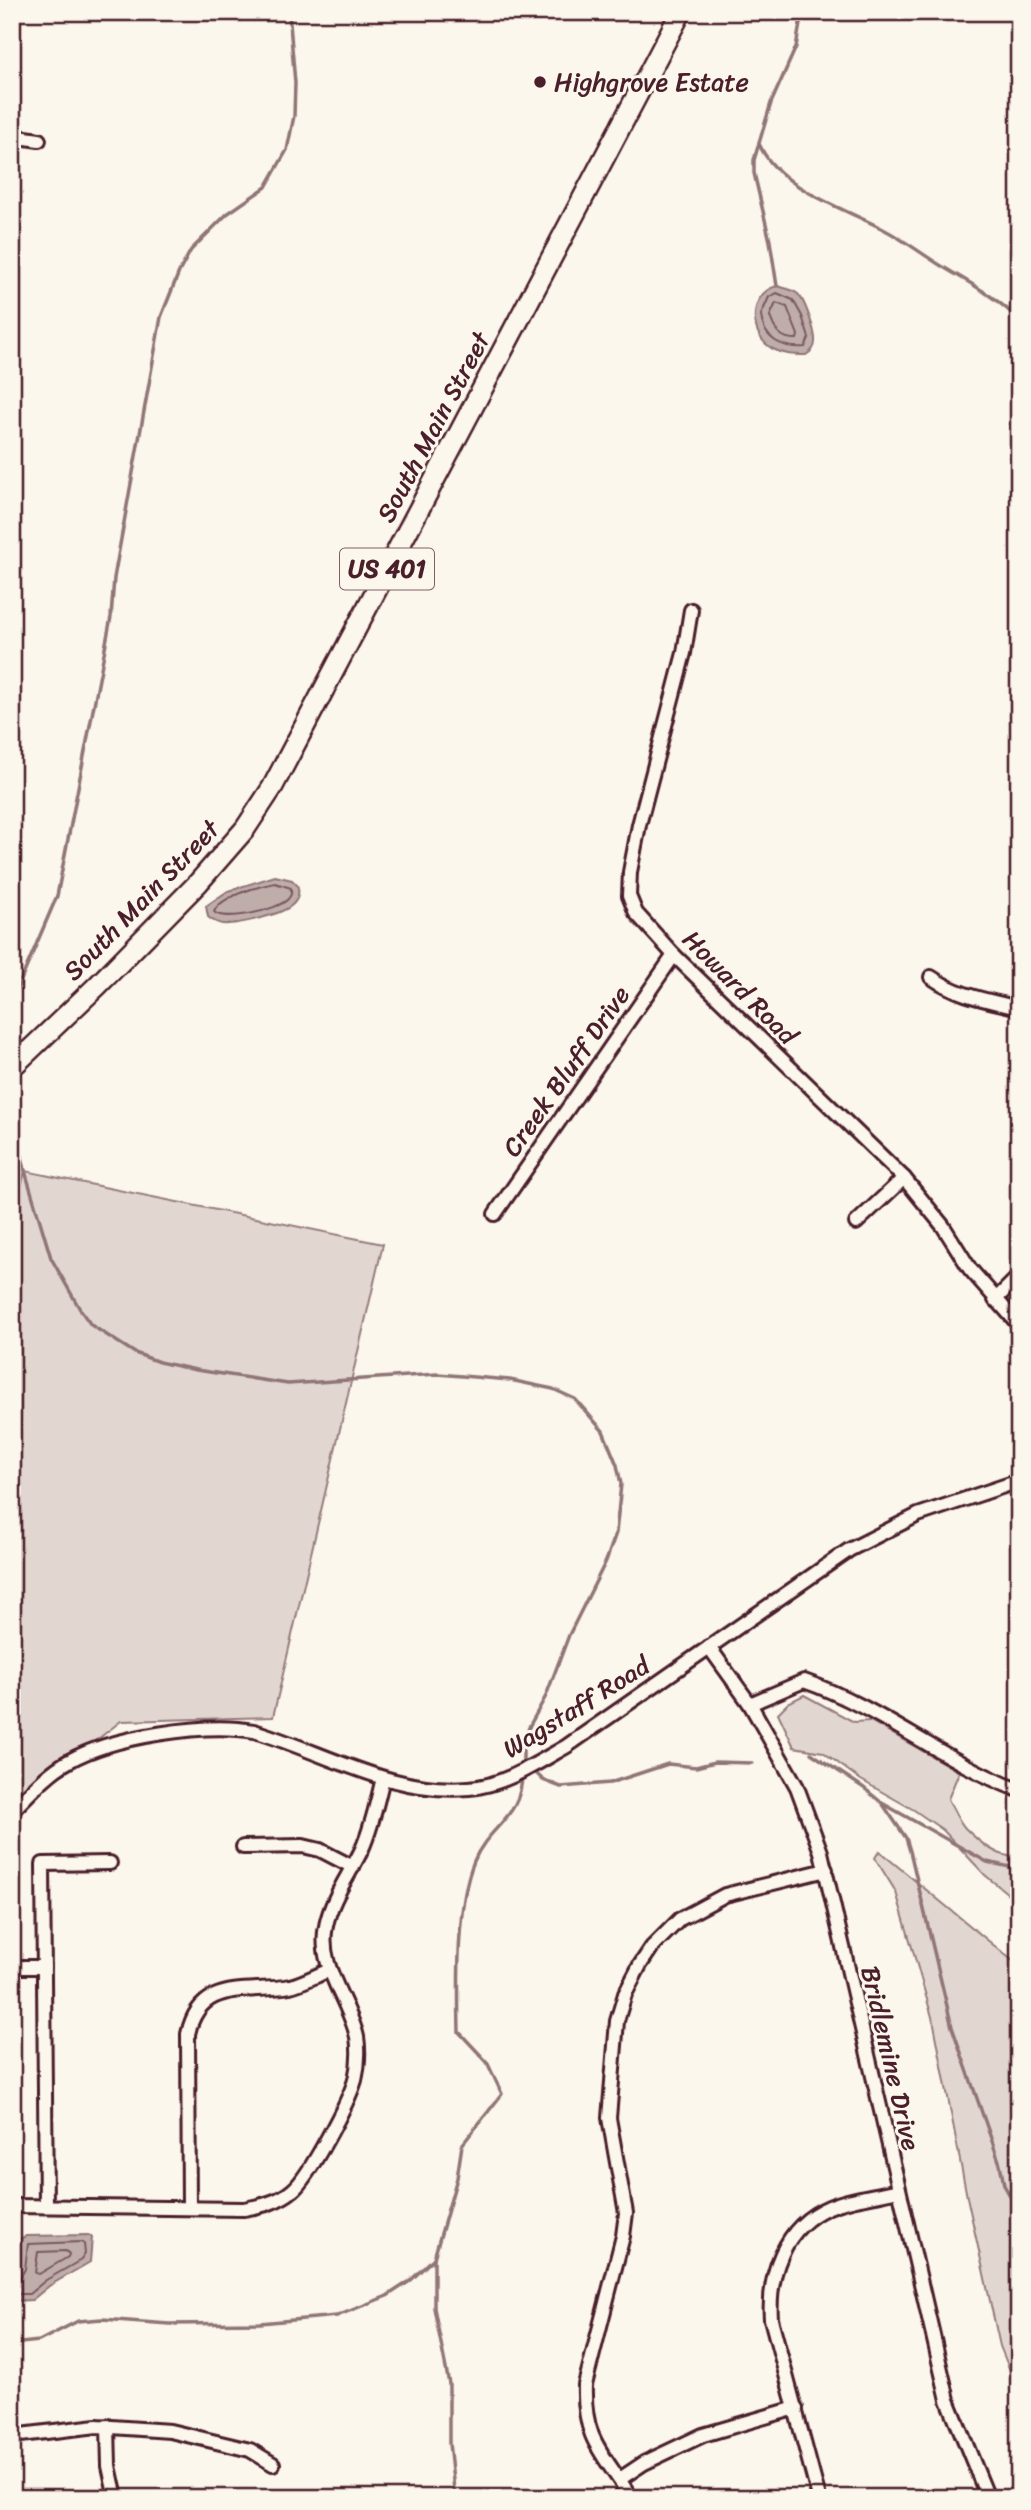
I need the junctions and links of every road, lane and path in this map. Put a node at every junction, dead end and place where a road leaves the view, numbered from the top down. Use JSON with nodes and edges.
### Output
{"nodes":[{"id":1,"x":681,"y":12,"type":"edge"},
{"id":2,"x":12,"y":136,"type":"edge"},
{"id":3,"x":39,"y":140,"type":"dead end"},
{"id":4,"x":691,"y":610,"type":"dead end"},
{"id":5,"x":674,"y":955,"type":"junction"},
{"id":6,"x":931,"y":977,"type":"dead end"},
{"id":7,"x":1019,"y":1007,"type":"edge"},
{"id":8,"x":12,"y":1067,"type":"edge"},
{"id":9,"x":904,"y":1178,"type":"junction"},
{"id":10,"x":495,"y":1214,"type":"dead end"},
{"id":11,"x":856,"y":1223,"type":"dead end"},
{"id":12,"x":1019,"y":1276,"type":"edge"},
{"id":13,"x":995,"y":1300,"type":"junction"},
{"id":14,"x":1019,"y":1325,"type":"edge"},
{"id":15,"x":1019,"y":1481,"type":"edge"},
{"id":16,"x":709,"y":1647,"type":"junction"},
{"id":17,"x":750,"y":1704,"type":"junction"},
{"id":18,"x":383,"y":1778,"type":"junction"},
{"id":19,"x":1019,"y":1790,"type":"edge"},
{"id":20,"x":12,"y":1811,"type":"edge"},
{"id":21,"x":243,"y":1847,"type":"dead end"},
{"id":22,"x":110,"y":1863,"type":"dead end"},
{"id":23,"x":353,"y":1867,"type":"junction"},
{"id":24,"x":826,"y":1870,"type":"junction"},
{"id":25,"x":12,"y":1967,"type":"edge"},
{"id":26,"x":44,"y":1967,"type":"junction"},
{"id":27,"x":330,"y":1970,"type":"junction"},
{"id":28,"x":898,"y":2190,"type":"junction"},
{"id":29,"x":12,"y":2206,"type":"edge"},
{"id":30,"x":46,"y":2206,"type":"junction"},
{"id":31,"x":189,"y":2208,"type":"junction"},
{"id":32,"x":796,"y":2408,"type":"junction"},
{"id":33,"x":108,"y":2426,"type":"junction"},
{"id":34,"x":12,"y":2436,"type":"edge"},
{"id":35,"x":273,"y":2464,"type":"dead end"},
{"id":36,"x":620,"y":2479,"type":"junction"},
{"id":37,"x":985,"y":2497,"type":"edge"},
{"id":38,"x":116,"y":2498,"type":"edge"},
{"id":39,"x":631,"y":2498,"type":"edge"},
{"id":40,"x":819,"y":2498,"type":"edge"}],
"edges":[{"from":1,"to":8,"type":"highway","name":"South Main Street","number":"US 401"},
{"from":2,"to":3,"type":"street"},
{"from":4,"to":5,"type":"street","name":"Howard Road"},
{"from":5,"to":9,"type":"street","name":"Howard Road"},
{"from":5,"to":10,"type":"street","name":"Creek Bluff Drive"},
{"from":6,"to":7,"type":"street"},
{"from":9,"to":11,"type":"street"},
{"from":9,"to":13,"type":"street","name":"Howard Road"},
{"from":12,"to":13,"type":"street"},
{"from":13,"to":14,"type":"street","name":"Howard Road"},
{"from":15,"to":16,"type":"street","name":"Wagstaff Road"},
{"from":16,"to":17,"type":"street","name":"Bridlemine Drive"},
{"from":16,"to":18,"type":"street","name":"Wagstaff Road"},
{"from":17,"to":19,"type":"street"},
{"from":17,"to":24,"type":"street","name":"Bridlemine Drive"},
{"from":18,"to":20,"type":"street","name":"Wagstaff Road"},
{"from":18,"to":23,"type":"street"},
{"from":21,"to":23,"type":"street"},
{"from":22,"to":26,"type":"street"},
{"from":23,"to":27,"type":"street"},
{"from":24,"to":28,"type":"street","name":"Bridlemine Drive"},
{"from":24,"to":36,"type":"street"},
{"from":25,"to":26,"type":"street"},
{"from":26,"to":30,"type":"street"},
{"from":27,"to":31,"type":"street"},
{"from":27,"to":31,"type":"street"},
{"from":28,"to":32,"type":"street"},
{"from":28,"to":37,"type":"street","name":"Bridlemine Drive"},
{"from":29,"to":30,"type":"street"},
{"from":30,"to":31,"type":"street"},
{"from":32,"to":36,"type":"street"},
{"from":32,"to":40,"type":"street"},
{"from":33,"to":34,"type":"street"},
{"from":33,"to":35,"type":"street"},
{"from":33,"to":38,"type":"street"},
{"from":36,"to":39,"type":"street"}]}
